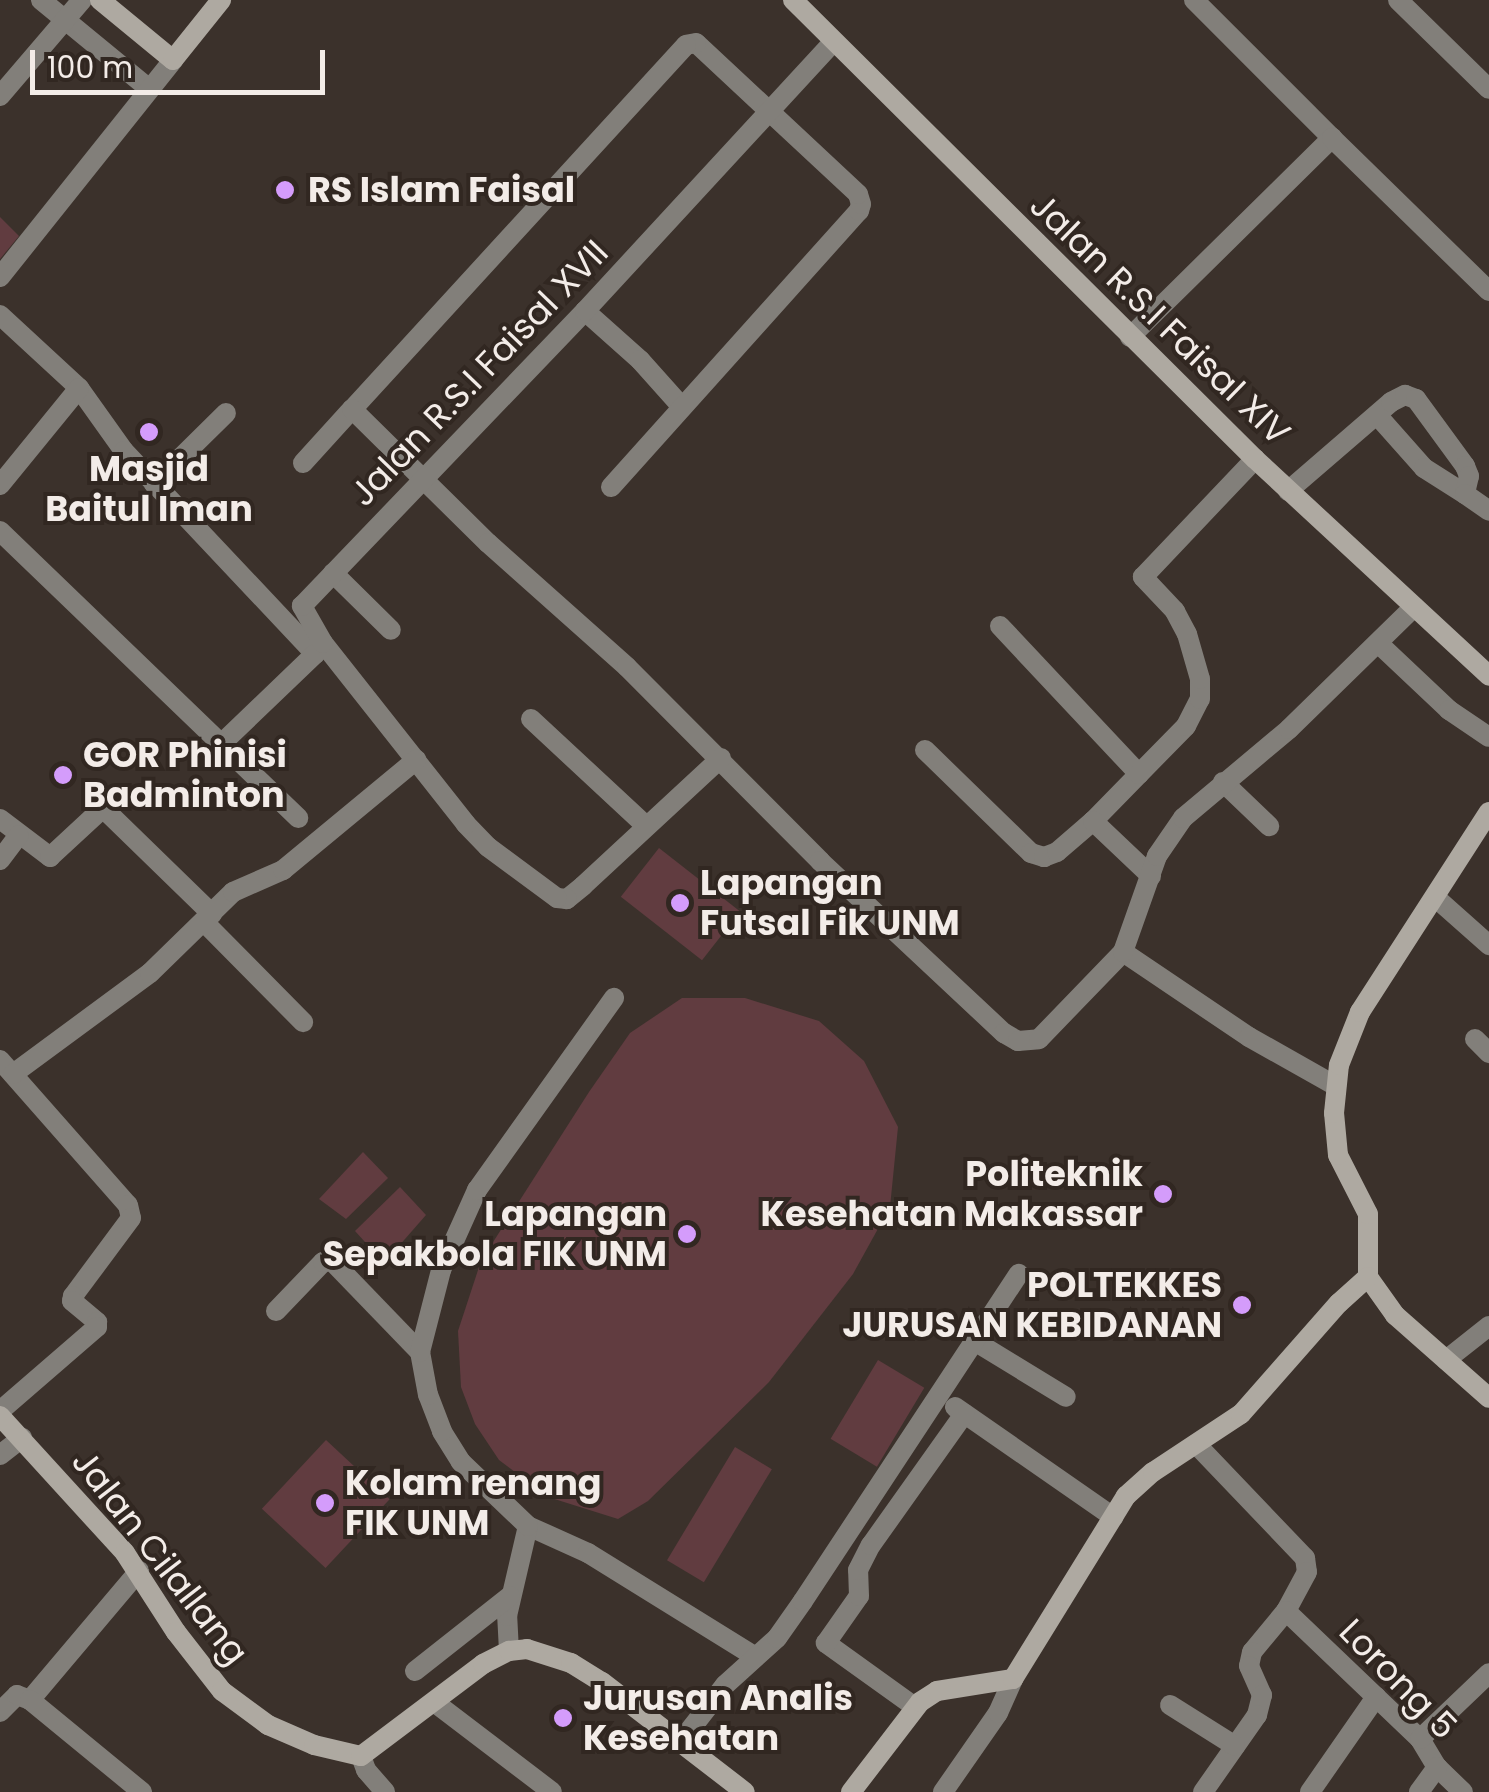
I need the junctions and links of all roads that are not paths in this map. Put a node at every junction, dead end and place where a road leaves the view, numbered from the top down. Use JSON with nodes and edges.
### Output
{"nodes":[{"id":1,"x":42,"y":0,"type":"edge"},
{"id":2,"x":82,"y":0,"type":"edge"},
{"id":3,"x":100,"y":0,"type":"edge"},
{"id":4,"x":221,"y":0,"type":"edge"},
{"id":5,"x":793,"y":0,"type":"edge"},
{"id":6,"x":1194,"y":0,"type":"edge"},
{"id":7,"x":1398,"y":0,"type":"edge"},
{"id":8,"x":65,"y":19,"type":"junction"},
{"id":9,"x":832,"y":42,"type":"junction"},
{"id":10,"x":173,"y":60,"type":"junction"},
{"id":11,"x":148,"y":88,"type":"junction"},
{"id":12,"x":1489,"y":90,"type":"edge"},
{"id":13,"x":0,"y":96,"type":"edge"},
{"id":14,"x":770,"y":109,"type":"junction"},
{"id":15,"x":1332,"y":138,"type":"junction"},
{"id":16,"x":0,"y":277,"type":"edge"},
{"id":17,"x":1489,"y":291,"type":"edge"},
{"id":18,"x":585,"y":311,"type":"junction"},
{"id":19,"x":0,"y":315,"type":"edge"},
{"id":20,"x":1130,"y":338,"type":"junction"},
{"id":21,"x":79,"y":388,"type":"junction"},
{"id":22,"x":682,"y":406,"type":"junction"},
{"id":23,"x":352,"y":409,"type":"junction"},
{"id":24,"x":226,"y":414,"type":"dead end"},
{"id":25,"x":1377,"y":415,"type":"junction"},
{"id":26,"x":1256,"y":459,"type":"junction"},
{"id":27,"x":303,"y":463,"type":"dead end"},
{"id":28,"x":423,"y":480,"type":"junction"},
{"id":29,"x":154,"y":484,"type":"junction"},
{"id":30,"x":0,"y":485,"type":"edge"},
{"id":31,"x":611,"y":487,"type":"dead end"},
{"id":32,"x":1288,"y":490,"type":"junction"},
{"id":33,"x":1464,"y":494,"type":"junction"},
{"id":34,"x":1489,"y":512,"type":"edge"},
{"id":35,"x":0,"y":531,"type":"edge"},
{"id":36,"x":333,"y":572,"type":"junction"},
{"id":37,"x":1414,"y":607,"type":"junction"},
{"id":38,"x":1000,"y":626,"type":"dead end"},
{"id":39,"x":391,"y":630,"type":"dead end"},
{"id":40,"x":1378,"y":643,"type":"junction"},
{"id":41,"x":315,"y":654,"type":"junction"},
{"id":42,"x":1489,"y":676,"type":"edge"},
{"id":43,"x":531,"y":720,"type":"dead end"},
{"id":44,"x":1489,"y":737,"type":"edge"},
{"id":45,"x":220,"y":745,"type":"junction"},
{"id":46,"x":393,"y":750,"type":"dead end"},
{"id":47,"x":925,"y":750,"type":"dead end"},
{"id":48,"x":721,"y":758,"type":"junction"},
{"id":49,"x":416,"y":760,"type":"junction"},
{"id":50,"x":1139,"y":774,"type":"junction"},
{"id":51,"x":1224,"y":782,"type":"junction"},
{"id":52,"x":1489,"y":812,"type":"edge"},
{"id":53,"x":298,"y":818,"type":"dead end"},
{"id":54,"x":0,"y":819,"type":"edge"},
{"id":55,"x":1092,"y":821,"type":"junction"},
{"id":56,"x":646,"y":826,"type":"junction"},
{"id":57,"x":1269,"y":826,"type":"dead end"},
{"id":58,"x":19,"y":835,"type":"junction"},
{"id":59,"x":0,"y":860,"type":"edge"},
{"id":60,"x":1151,"y":876,"type":"junction"},
{"id":61,"x":1436,"y":898,"type":"junction"},
{"id":62,"x":208,"y":918,"type":"junction"},
{"id":63,"x":1489,"y":944,"type":"edge"},
{"id":64,"x":1123,"y":952,"type":"junction"},
{"id":65,"x":614,"y":998,"type":"dead end"},
{"id":66,"x":303,"y":1022,"type":"dead end"},
{"id":67,"x":6,"y":1067,"type":"edge"},
{"id":68,"x":1336,"y":1086,"type":"junction"},
{"id":69,"x":1019,"y":1274,"type":"dead end"},
{"id":70,"x":1368,"y":1277,"type":"junction"},
{"id":71,"x":276,"y":1311,"type":"dead end"},
{"id":72,"x":1489,"y":1326,"type":"edge"},
{"id":73,"x":976,"y":1342,"type":"junction"},
{"id":74,"x":420,"y":1352,"type":"junction"},
{"id":75,"x":1446,"y":1360,"type":"junction"},
{"id":76,"x":938,"y":1396,"type":"junction"},
{"id":77,"x":1066,"y":1397,"type":"dead end"},
{"id":78,"x":1489,"y":1398,"type":"edge"},
{"id":79,"x":0,"y":1413,"type":"edge"},
{"id":80,"x":964,"y":1414,"type":"junction"},
{"id":81,"x":22,"y":1438,"type":"junction"},
{"id":82,"x":1196,"y":1444,"type":"junction"},
{"id":83,"x":0,"y":1455,"type":"edge"},
{"id":84,"x":1114,"y":1517,"type":"junction"},
{"id":85,"x":528,"y":1526,"type":"junction"},
{"id":86,"x":138,"y":1572,"type":"junction"},
{"id":87,"x":510,"y":1596,"type":"junction"},
{"id":88,"x":1286,"y":1611,"type":"junction"},
{"id":89,"x":509,"y":1652,"type":"junction"},
{"id":90,"x":754,"y":1656,"type":"junction"},
{"id":91,"x":415,"y":1670,"type":"dead end"},
{"id":92,"x":1489,"y":1672,"type":"edge"},
{"id":93,"x":1014,"y":1679,"type":"junction"},
{"id":94,"x":1376,"y":1697,"type":"junction"},
{"id":95,"x":30,"y":1700,"type":"junction"},
{"id":96,"x":434,"y":1702,"type":"junction"},
{"id":97,"x":1170,"y":1704,"type":"dead end"},
{"id":98,"x":915,"y":1706,"type":"junction"},
{"id":99,"x":0,"y":1712,"type":"edge"},
{"id":100,"x":682,"y":1740,"type":"junction"},
{"id":101,"x":1420,"y":1740,"type":"junction"},
{"id":102,"x":1234,"y":1746,"type":"junction"},
{"id":103,"x":361,"y":1756,"type":"junction"},
{"id":104,"x":1437,"y":1766,"type":"junction"},
{"id":105,"x":387,"y":1791,"type":"edge"},
{"id":106,"x":142,"y":1792,"type":"edge"},
{"id":107,"x":552,"y":1792,"type":"edge"},
{"id":108,"x":745,"y":1792,"type":"edge"},
{"id":109,"x":850,"y":1792,"type":"edge"},
{"id":110,"x":943,"y":1792,"type":"edge"},
{"id":111,"x":1203,"y":1792,"type":"edge"},
{"id":112,"x":1310,"y":1792,"type":"edge"},
{"id":113,"x":1419,"y":1792,"type":"edge"},
{"id":114,"x":1463,"y":1792,"type":"edge"}],
"edges":[{"from":1,"to":8,"type":"street"},
{"from":2,"to":8,"type":"street"},
{"from":3,"to":10,"type":"street"},
{"from":4,"to":10,"type":"street"},
{"from":5,"to":9,"type":"street","name":"Jalan R.S.I Faisal XIV"},
{"from":6,"to":15,"type":"street"},
{"from":7,"to":12,"type":"street"},
{"from":8,"to":11,"type":"street"},
{"from":8,"to":13,"type":"street"},
{"from":9,"to":14,"type":"street","name":"Jalan R.S.I Faisal XVII"},
{"from":9,"to":20,"type":"street","name":"Jalan R.S.I Faisal XIV"},
{"from":10,"to":11,"type":"street"},
{"from":11,"to":16,"type":"street"},
{"from":14,"to":18,"type":"street","name":"Jalan R.S.I Faisal XVII"},
{"from":14,"to":22,"type":"street"},
{"from":14,"to":23,"type":"street"},
{"from":15,"to":17,"type":"street"},
{"from":15,"to":20,"type":"street"},
{"from":18,"to":22,"type":"street"},
{"from":18,"to":28,"type":"street","name":"Jalan R.S.I Faisal XVII"},
{"from":19,"to":21,"type":"street"},
{"from":20,"to":26,"type":"street","name":"Jalan R.S.I Faisal XIV"},
{"from":21,"to":29,"type":"street"},
{"from":21,"to":30,"type":"street"},
{"from":22,"to":31,"type":"street"},
{"from":23,"to":27,"type":"street"},
{"from":23,"to":28,"type":"street"},
{"from":24,"to":29,"type":"street"},
{"from":25,"to":32,"type":"street"},
{"from":25,"to":33,"type":"street"},
{"from":25,"to":33,"type":"street"},
{"from":26,"to":32,"type":"street","name":"Jalan R.S.I Faisal XIV"},
{"from":26,"to":50,"type":"street"},
{"from":28,"to":36,"type":"street","name":"Jalan R.S.I Faisal XVII"},
{"from":28,"to":48,"type":"street"},
{"from":29,"to":41,"type":"street"},
{"from":32,"to":37,"type":"street","name":"Jalan R.S.I Faisal XIV"},
{"from":33,"to":34,"type":"street"},
{"from":35,"to":45,"type":"street"},
{"from":36,"to":39,"type":"street"},
{"from":36,"to":49,"type":"street","name":"Jalan R.S.I Faisal XVII"},
{"from":37,"to":40,"type":"street"},
{"from":37,"to":42,"type":"street","name":"Jalan R.S.I Faisal XIV"},
{"from":38,"to":50,"type":"street"},
{"from":40,"to":44,"type":"street"},
{"from":40,"to":51,"type":"street"},
{"from":41,"to":45,"type":"street"},
{"from":41,"to":46,"type":"street"},
{"from":43,"to":56,"type":"street"},
{"from":45,"to":53,"type":"street"},
{"from":47,"to":55,"type":"street"},
{"from":48,"to":56,"type":"street"},
{"from":48,"to":64,"type":"street"},
{"from":49,"to":56,"type":"street"},
{"from":49,"to":62,"type":"street"},
{"from":50,"to":55,"type":"street"},
{"from":51,"to":57,"type":"street"},
{"from":51,"to":60,"type":"street"},
{"from":52,"to":61,"type":"street"},
{"from":54,"to":58,"type":"street"},
{"from":55,"to":60,"type":"street"},
{"from":58,"to":59,"type":"street"},
{"from":58,"to":62,"type":"street"},
{"from":60,"to":64,"type":"street"},
{"from":61,"to":63,"type":"street"},
{"from":61,"to":68,"type":"street"},
{"from":62,"to":66,"type":"street"},
{"from":62,"to":67,"type":"street"},
{"from":64,"to":68,"type":"street"},
{"from":65,"to":74,"type":"street"},
{"from":67,"to":79,"type":"street"},
{"from":68,"to":70,"type":"street"},
{"from":69,"to":73,"type":"street"},
{"from":70,"to":75,"type":"street"},
{"from":70,"to":82,"type":"street"},
{"from":71,"to":74,"type":"street"},
{"from":72,"to":75,"type":"street"},
{"from":73,"to":76,"type":"street"},
{"from":73,"to":77,"type":"street"},
{"from":74,"to":85,"type":"street"},
{"from":75,"to":78,"type":"street"},
{"from":76,"to":80,"type":"street"},
{"from":76,"to":90,"type":"street"},
{"from":79,"to":81,"type":"street","name":"Jalan Cilallang"},
{"from":80,"to":84,"type":"street"},
{"from":80,"to":98,"type":"street"},
{"from":81,"to":83,"type":"street"},
{"from":81,"to":86,"type":"street","name":"Jalan Cilallang"},
{"from":82,"to":84,"type":"street"},
{"from":82,"to":88,"type":"street"},
{"from":84,"to":93,"type":"street"},
{"from":85,"to":87,"type":"street"},
{"from":85,"to":90,"type":"street"},
{"from":86,"to":95,"type":"street"},
{"from":86,"to":103,"type":"street","name":"Jalan Cilallang"},
{"from":87,"to":89,"type":"street"},
{"from":87,"to":91,"type":"street"},
{"from":88,"to":94,"type":"street","name":"Lorong 5"},
{"from":88,"to":102,"type":"street"},
{"from":89,"to":96,"type":"street"},
{"from":89,"to":100,"type":"street"},
{"from":90,"to":100,"type":"street"},
{"from":92,"to":101,"type":"street"},
{"from":93,"to":98,"type":"street"},
{"from":93,"to":110,"type":"street"},
{"from":94,"to":101,"type":"street","name":"Lorong 5"},
{"from":94,"to":112,"type":"street"},
{"from":95,"to":99,"type":"street"},
{"from":95,"to":106,"type":"street"},
{"from":96,"to":103,"type":"street"},
{"from":96,"to":107,"type":"street"},
{"from":97,"to":102,"type":"street"},
{"from":98,"to":109,"type":"street"},
{"from":100,"to":108,"type":"street"},
{"from":101,"to":104,"type":"street","name":"Lorong 5"},
{"from":102,"to":111,"type":"street"},
{"from":103,"to":105,"type":"street"},
{"from":104,"to":113,"type":"street"},
{"from":104,"to":114,"type":"street","name":"Lorong 5"}]}
